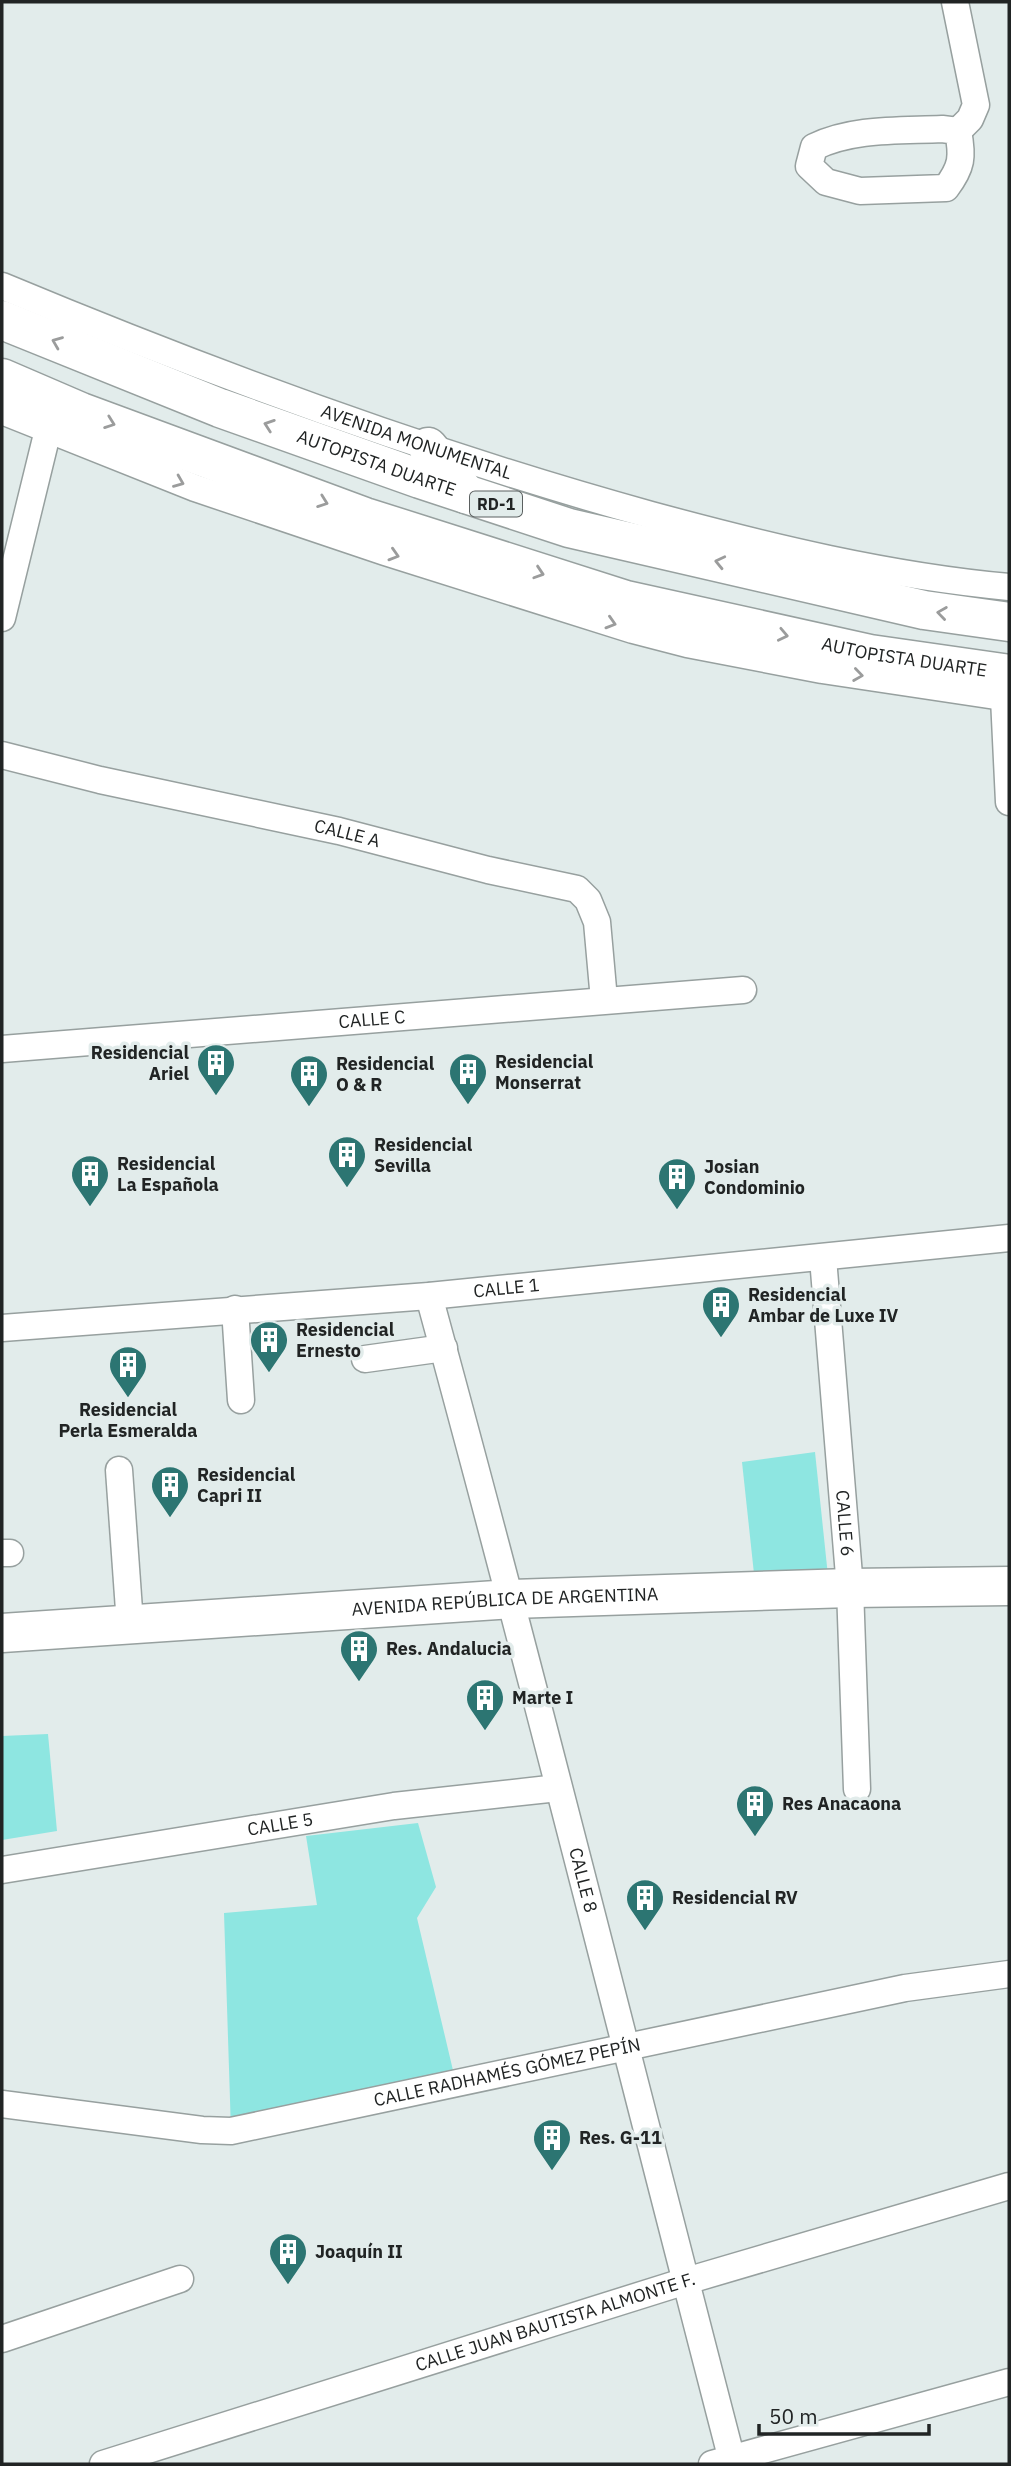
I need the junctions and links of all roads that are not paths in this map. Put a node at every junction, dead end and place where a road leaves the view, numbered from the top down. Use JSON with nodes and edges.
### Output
{"nodes":[{"id":1,"x":955,"y":2,"type":"edge"},
{"id":2,"x":958,"y":131,"type":"junction"},
{"id":3,"x":2,"y":286,"type":"edge"},
{"id":4,"x":2,"y":320,"type":"edge"},
{"id":5,"x":2,"y":378,"type":"edge"},
{"id":6,"x":2,"y":411,"type":"edge"},
{"id":7,"x":48,"y":430,"type":"junction"},
{"id":8,"x":418,"y":443,"type":"junction"},
{"id":9,"x":366,"y":459,"type":"junction"},
{"id":10,"x":466,"y":494,"type":"junction"},
{"id":11,"x":1009,"y":587,"type":"edge"},
{"id":12,"x":2,"y":618,"type":"edge"},
{"id":13,"x":1009,"y":622,"type":"edge"},
{"id":14,"x":1007,"y":690,"type":"edge"},
{"id":15,"x":2,"y":755,"type":"edge"},
{"id":16,"x":1009,"y":802,"type":"edge"},
{"id":17,"x":743,"y":989,"type":"dead end"},
{"id":18,"x":604,"y":1000,"type":"junction"},
{"id":19,"x":2,"y":1049,"type":"edge"},
{"id":20,"x":1009,"y":1238,"type":"edge"},
{"id":21,"x":823,"y":1258,"type":"junction"},
{"id":22,"x":429,"y":1296,"type":"junction"},
{"id":23,"x":235,"y":1309,"type":"junction"},
{"id":24,"x":2,"y":1328,"type":"edge"},
{"id":25,"x":444,"y":1348,"type":"junction"},
{"id":26,"x":365,"y":1359,"type":"dead end"},
{"id":27,"x":241,"y":1400,"type":"dead end"},
{"id":28,"x":119,"y":1470,"type":"dead end"},
{"id":29,"x":1009,"y":1586,"type":"edge"},
{"id":30,"x":850,"y":1588,"type":"junction"},
{"id":31,"x":512,"y":1599,"type":"junction"},
{"id":32,"x":130,"y":1624,"type":"junction"},
{"id":33,"x":2,"y":1633,"type":"edge"},
{"id":34,"x":558,"y":1788,"type":"junction"},
{"id":35,"x":857,"y":1789,"type":"dead end"},
{"id":36,"x":2,"y":1870,"type":"edge"},
{"id":37,"x":1009,"y":1974,"type":"edge"},
{"id":38,"x":624,"y":2047,"type":"junction"},
{"id":39,"x":2,"y":2104,"type":"edge"},
{"id":40,"x":1009,"y":2186,"type":"edge"},
{"id":41,"x":180,"y":2279,"type":"dead end"},
{"id":42,"x":686,"y":2281,"type":"junction"},
{"id":43,"x":2,"y":2339,"type":"edge"},
{"id":44,"x":1009,"y":2382,"type":"edge"},
{"id":45,"x":726,"y":2462,"type":"edge"},
{"id":46,"x":103,"y":2464,"type":"edge"}],
"edges":[{"from":1,"to":2,"type":"street"},
{"from":2,"to":2,"type":"street"},
{"from":3,"to":8,"type":"street","name":"AVENIDA MONUMENTAL"},
{"from":9,"to":4,"type":"main road","name":"AUTOPISTA DUARTE","number":"RD-1","one_way":true},
{"from":5,"to":14,"type":"main road","name":"AUTOPISTA DUARTE","one_way":true},
{"from":6,"to":7,"type":"street"},
{"from":7,"to":12,"type":"street"},
{"from":7,"to":14,"type":"street","one_way":true},
{"from":8,"to":9,"type":"main road"},
{"from":8,"to":10,"type":"main road"},
{"from":8,"to":11,"type":"street","name":"AVENIDA MONUMENTAL"},
{"from":9,"to":10,"type":"main road","name":"AUTOPISTA DUARTE","number":"RD-1"},
{"from":13,"to":10,"type":"main road","name":"AUTOPISTA DUARTE","number":"RD-1","one_way":true},
{"from":14,"to":16,"type":"street"},
{"from":15,"to":18,"type":"street","name":"CALLE A"},
{"from":17,"to":18,"type":"street","name":"CALLE C"},
{"from":18,"to":19,"type":"street","name":"CALLE C"},
{"from":20,"to":21,"type":"street","name":"CALLE 1"},
{"from":21,"to":22,"type":"street","name":"CALLE 1"},
{"from":21,"to":30,"type":"street","name":"CALLE 6"},
{"from":22,"to":23,"type":"street","name":"CALLE 1"},
{"from":22,"to":25,"type":"street","name":"CALLE 8"},
{"from":23,"to":24,"type":"street","name":"CALLE 1"},
{"from":23,"to":27,"type":"street"},
{"from":25,"to":26,"type":"street"},
{"from":25,"to":31,"type":"street","name":"CALLE 8"},
{"from":28,"to":32,"type":"street"},
{"from":29,"to":30,"type":"main road","name":"AVENIDA REPÚBLICA DE ARGENTINA"},
{"from":30,"to":31,"type":"main road","name":"AVENIDA REPÚBLICA DE ARGENTINA"},
{"from":30,"to":35,"type":"street","name":"CALLE 6"},
{"from":31,"to":32,"type":"main road","name":"AVENIDA REPÚBLICA DE ARGENTINA"},
{"from":31,"to":34,"type":"street","name":"CALLE 8"},
{"from":32,"to":33,"type":"main road","name":"AVENIDA REPÚBLICA DE ARGENTINA"},
{"from":34,"to":36,"type":"street","name":"CALLE 5"},
{"from":34,"to":38,"type":"street","name":"CALLE 8"},
{"from":37,"to":38,"type":"street","name":"CALLE RADHAMÉS GÓMEZ PEPÍN"},
{"from":38,"to":39,"type":"street","name":"CALLE RADHAMÉS GÓMEZ PEPÍN"},
{"from":38,"to":42,"type":"street","name":"CALLE 8"},
{"from":40,"to":42,"type":"street","name":"CALLE JUAN BAUTISTA ALMONTE F."},
{"from":41,"to":43,"type":"street"},
{"from":42,"to":45,"type":"street","name":"CALLE 8"},
{"from":42,"to":46,"type":"street","name":"CALLE JUAN BAUTISTA ALMONTE F."},
{"from":44,"to":45,"type":"street"}]}
